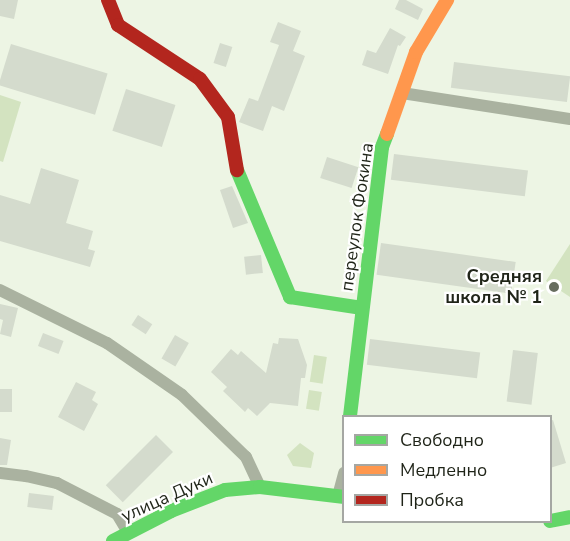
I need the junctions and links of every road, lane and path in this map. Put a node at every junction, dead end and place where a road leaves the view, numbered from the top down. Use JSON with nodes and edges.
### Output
{"nodes":[{"id":1,"x":108,"y":0,"type":"edge"},
{"id":2,"x":447,"y":0,"type":"edge"},
{"id":3,"x":402,"y":93,"type":"junction"},
{"id":4,"x":570,"y":119,"type":"edge"},
{"id":5,"x":0,"y":290,"type":"edge"},
{"id":6,"x":362,"y":308,"type":"junction"},
{"id":7,"x":350,"y":415,"type":"edge"},
{"id":8,"x":0,"y":473,"type":"edge"},
{"id":9,"x":260,"y":487,"type":"junction"},
{"id":10,"x":341,"y":497,"type":"edge"},
{"id":11,"x":570,"y":517,"type":"edge"},
{"id":12,"x":552,"y":521,"type":"edge"},
{"id":13,"x":128,"y":532,"type":"junction"},
{"id":14,"x":113,"y":541,"type":"edge"}],
"edges":[{"from":1,"to":6,"type":"street"},
{"from":2,"to":3,"type":"street","name":"переулок Фокина"},
{"from":3,"to":4,"type":"street"},
{"from":3,"to":6,"type":"street","name":"переулок Фокина"},
{"from":5,"to":9,"type":"street"},
{"from":6,"to":7,"type":"street","name":"переулок Фокина"},
{"from":8,"to":13,"type":"street"},
{"from":9,"to":10,"type":"street","name":"улица Дуки"},
{"from":9,"to":13,"type":"street","name":"улица Дуки"},
{"from":11,"to":12,"type":"street"},
{"from":13,"to":14,"type":"street","name":"улица Дуки"}]}
